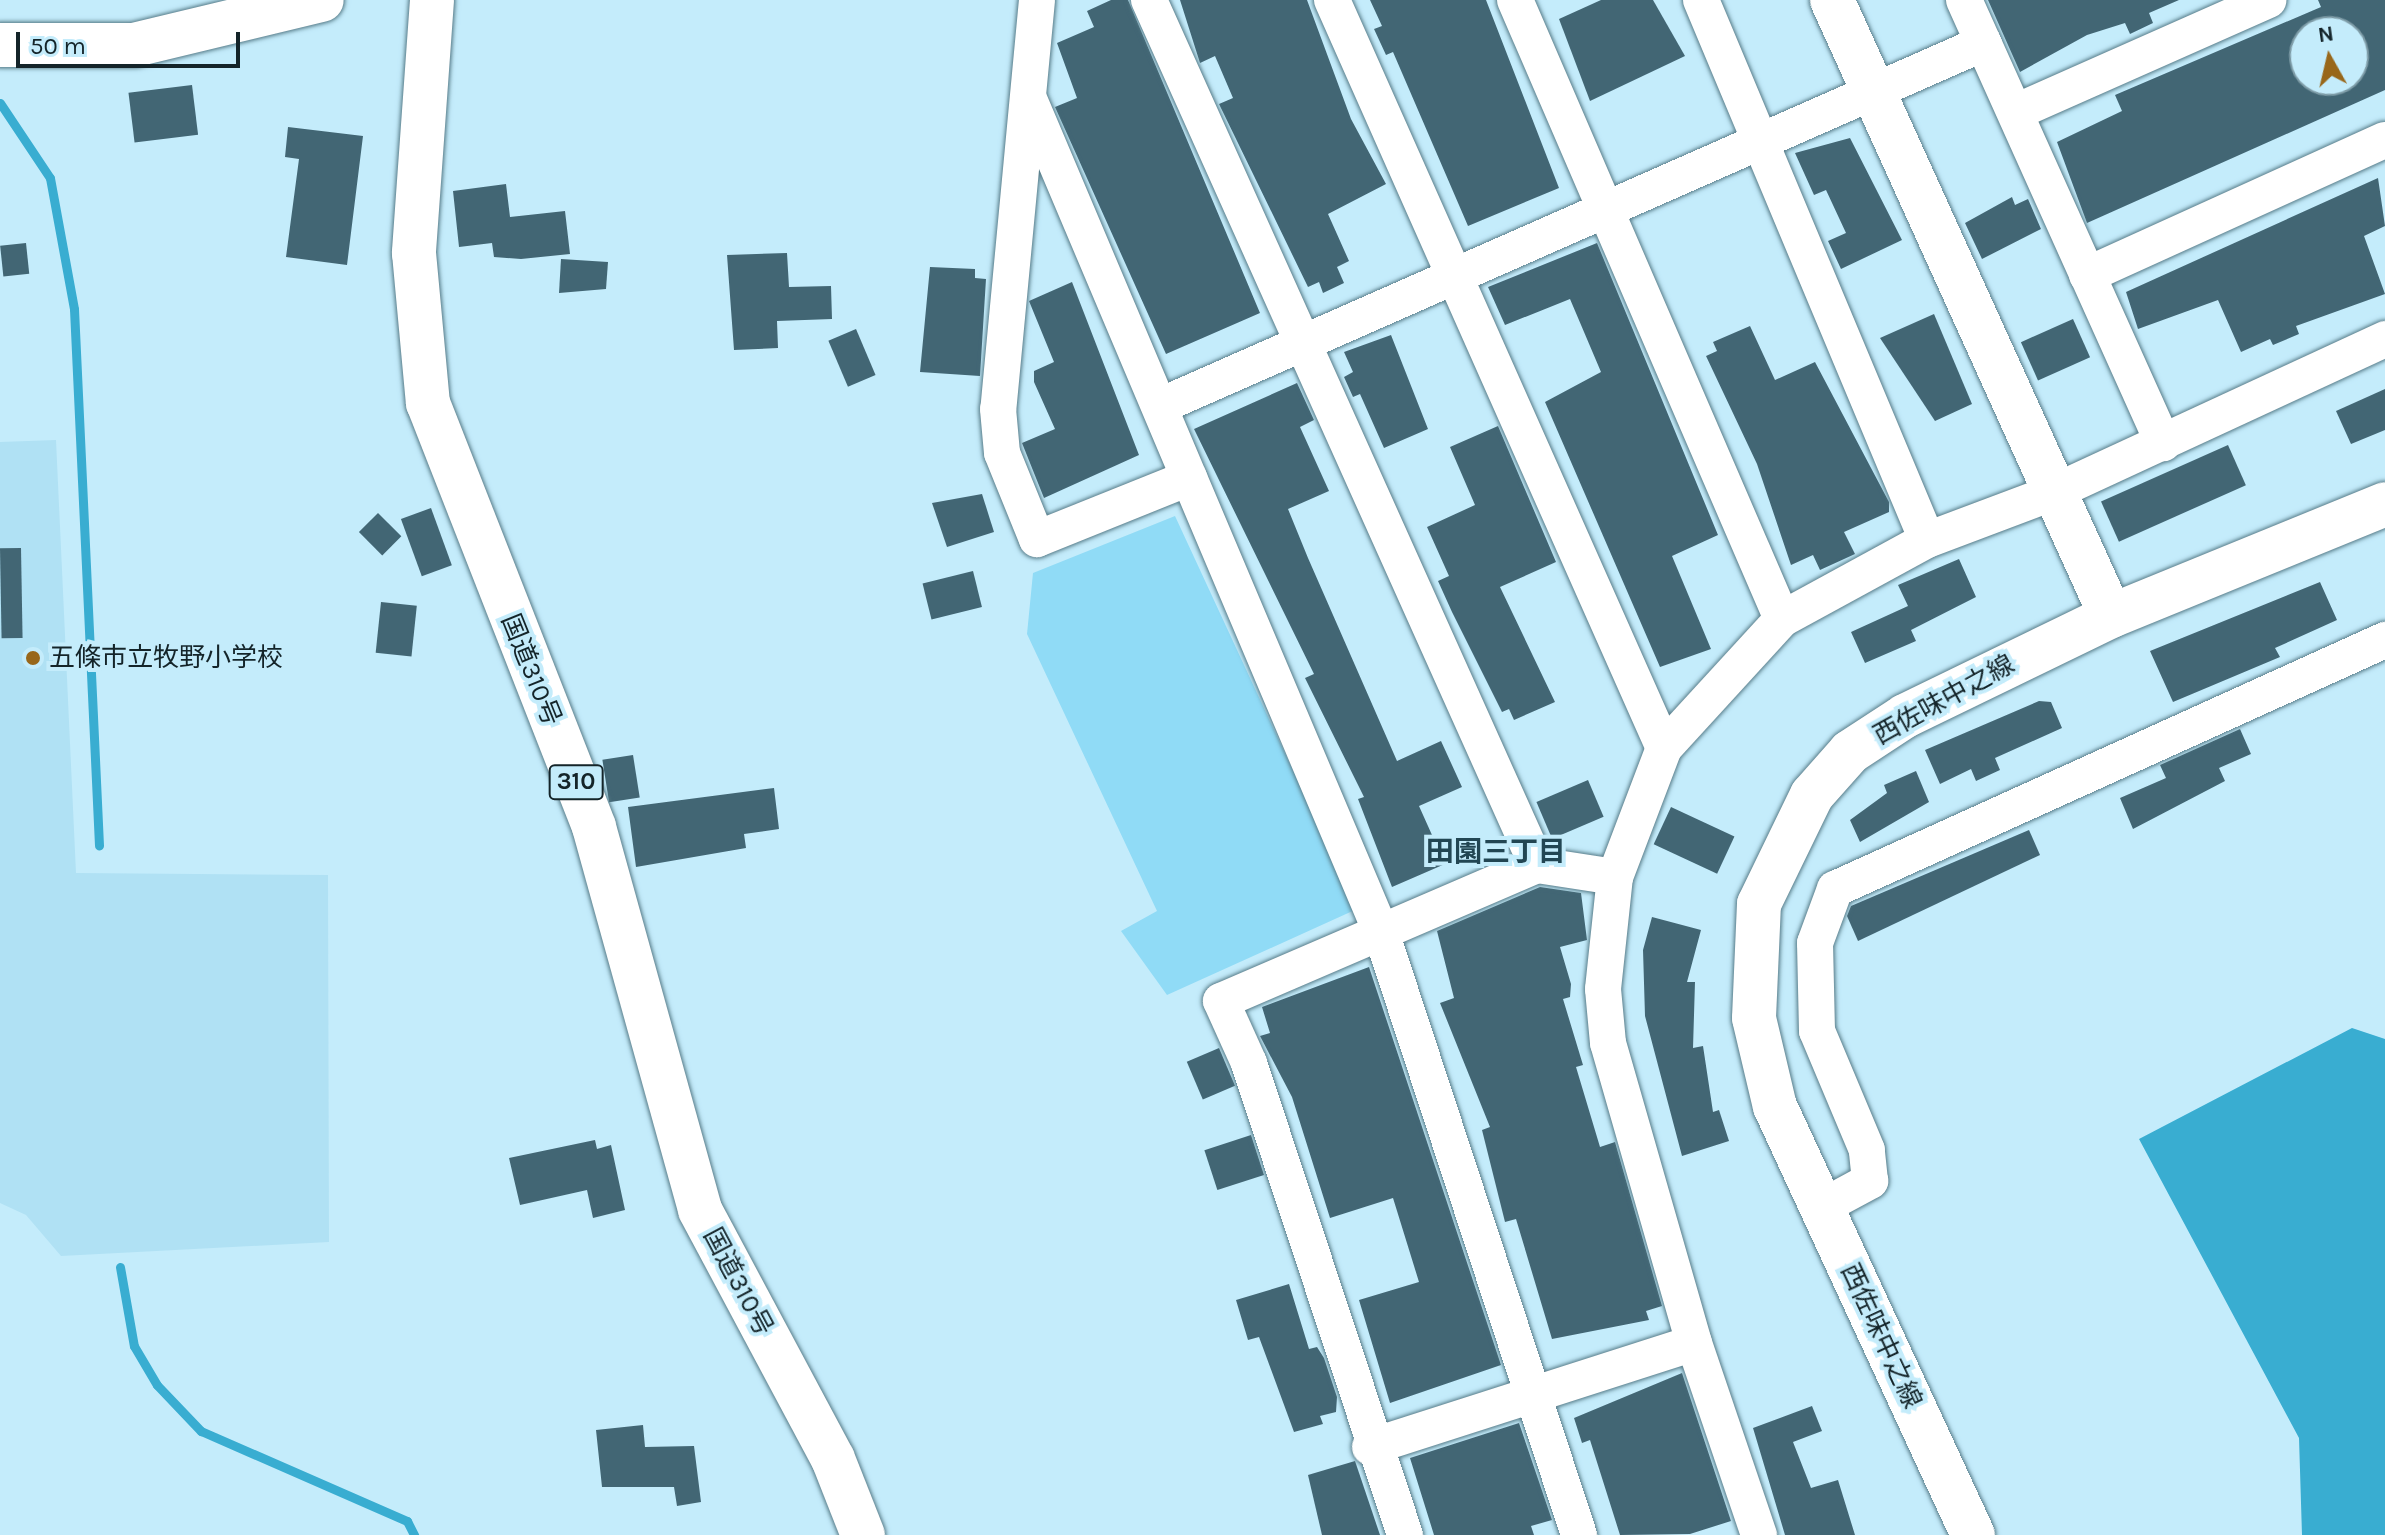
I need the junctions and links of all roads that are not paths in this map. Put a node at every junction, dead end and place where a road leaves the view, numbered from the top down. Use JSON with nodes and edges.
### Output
{"nodes":[{"id":1,"x":322,"y":0,"type":"edge"},
{"id":2,"x":432,"y":0,"type":"edge"},
{"id":3,"x":1037,"y":0,"type":"edge"},
{"id":4,"x":1149,"y":0,"type":"edge"},
{"id":5,"x":1332,"y":0,"type":"edge"},
{"id":6,"x":1515,"y":0,"type":"edge"},
{"id":7,"x":1701,"y":0,"type":"edge"},
{"id":8,"x":1832,"y":0,"type":"edge"},
{"id":9,"x":1964,"y":0,"type":"edge"},
{"id":10,"x":2268,"y":0,"type":"edge"},
{"id":11,"x":1984,"y":43,"type":"junction"},
{"id":12,"x":0,"y":45,"type":"edge"},
{"id":13,"x":1872,"y":87,"type":"junction"},
{"id":14,"x":1029,"y":99,"type":"junction"},
{"id":15,"x":2018,"y":111,"type":"junction"},
{"id":16,"x":2385,"y":140,"type":"edge"},
{"id":17,"x":1764,"y":142,"type":"junction"},
{"id":18,"x":1604,"y":207,"type":"junction"},
{"id":19,"x":2087,"y":275,"type":"junction"},
{"id":20,"x":1452,"y":277,"type":"junction"},
{"id":21,"x":2385,"y":339,"type":"edge"},
{"id":22,"x":1301,"y":346,"type":"junction"},
{"id":23,"x":1160,"y":406,"type":"junction"},
{"id":24,"x":2163,"y":443,"type":"junction"},
{"id":25,"x":1189,"y":478,"type":"junction"},
{"id":26,"x":2052,"y":493,"type":"junction"},
{"id":27,"x":2385,"y":504,"type":"edge"},
{"id":28,"x":1927,"y":540,"type":"junction"},
{"id":29,"x":2111,"y":616,"type":"junction"},
{"id":30,"x":1782,"y":619,"type":"junction"},
{"id":31,"x":2385,"y":640,"type":"edge"},
{"id":32,"x":1664,"y":748,"type":"junction"},
{"id":33,"x":1537,"y":865,"type":"junction"},
{"id":34,"x":1615,"y":877,"type":"junction"},
{"id":35,"x":1381,"y":932,"type":"junction"},
{"id":36,"x":1822,"y":1207,"type":"junction"},
{"id":37,"x":1694,"y":1343,"type":"junction"},
{"id":38,"x":1533,"y":1393,"type":"junction"},
{"id":39,"x":1370,"y":1447,"type":"junction"},
{"id":40,"x":863,"y":1535,"type":"edge"},
{"id":41,"x":1405,"y":1535,"type":"edge"},
{"id":42,"x":1579,"y":1535,"type":"edge"},
{"id":43,"x":1759,"y":1535,"type":"edge"},
{"id":44,"x":1973,"y":1535,"type":"edge"}],
"edges":[{"from":1,"to":12,"type":"main road"},
{"from":2,"to":40,"type":"main road","name":"国道310号","number":"310"},
{"from":3,"to":14,"type":"street"},
{"from":4,"to":22,"type":"street"},
{"from":5,"to":20,"type":"street"},
{"from":6,"to":18,"type":"street"},
{"from":7,"to":17,"type":"street"},
{"from":8,"to":13,"type":"main road"},
{"from":9,"to":11,"type":"street"},
{"from":10,"to":15,"type":"street"},
{"from":11,"to":13,"type":"street"},
{"from":11,"to":15,"type":"street"},
{"from":13,"to":17,"type":"street"},
{"from":13,"to":26,"type":"main road"},
{"from":14,"to":23,"type":"street"},
{"from":14,"to":25,"type":"street"},
{"from":15,"to":19,"type":"street"},
{"from":16,"to":19,"type":"street"},
{"from":17,"to":18,"type":"street"},
{"from":17,"to":28,"type":"street"},
{"from":18,"to":20,"type":"street"},
{"from":18,"to":30,"type":"street"},
{"from":19,"to":24,"type":"street"},
{"from":20,"to":22,"type":"street"},
{"from":20,"to":32,"type":"street"},
{"from":21,"to":24,"type":"street"},
{"from":22,"to":23,"type":"street"},
{"from":22,"to":33,"type":"street"},
{"from":23,"to":25,"type":"street"},
{"from":24,"to":26,"type":"street"},
{"from":25,"to":35,"type":"street"},
{"from":26,"to":28,"type":"street"},
{"from":26,"to":29,"type":"main road"},
{"from":27,"to":29,"type":"main road","name":"西佐味中之線"},
{"from":28,"to":30,"type":"street"},
{"from":29,"to":36,"type":"main road","name":"西佐味中之線"},
{"from":30,"to":32,"type":"street"},
{"from":31,"to":36,"type":"street"},
{"from":32,"to":34,"type":"street"},
{"from":33,"to":34,"type":"street"},
{"from":33,"to":35,"type":"street"},
{"from":34,"to":37,"type":"street"},
{"from":35,"to":38,"type":"street"},
{"from":35,"to":39,"type":"street"},
{"from":36,"to":44,"type":"main road","name":"西佐味中之線"},
{"from":37,"to":38,"type":"street"},
{"from":37,"to":43,"type":"street"},
{"from":38,"to":39,"type":"street"},
{"from":38,"to":42,"type":"street"},
{"from":39,"to":41,"type":"street"}]}
